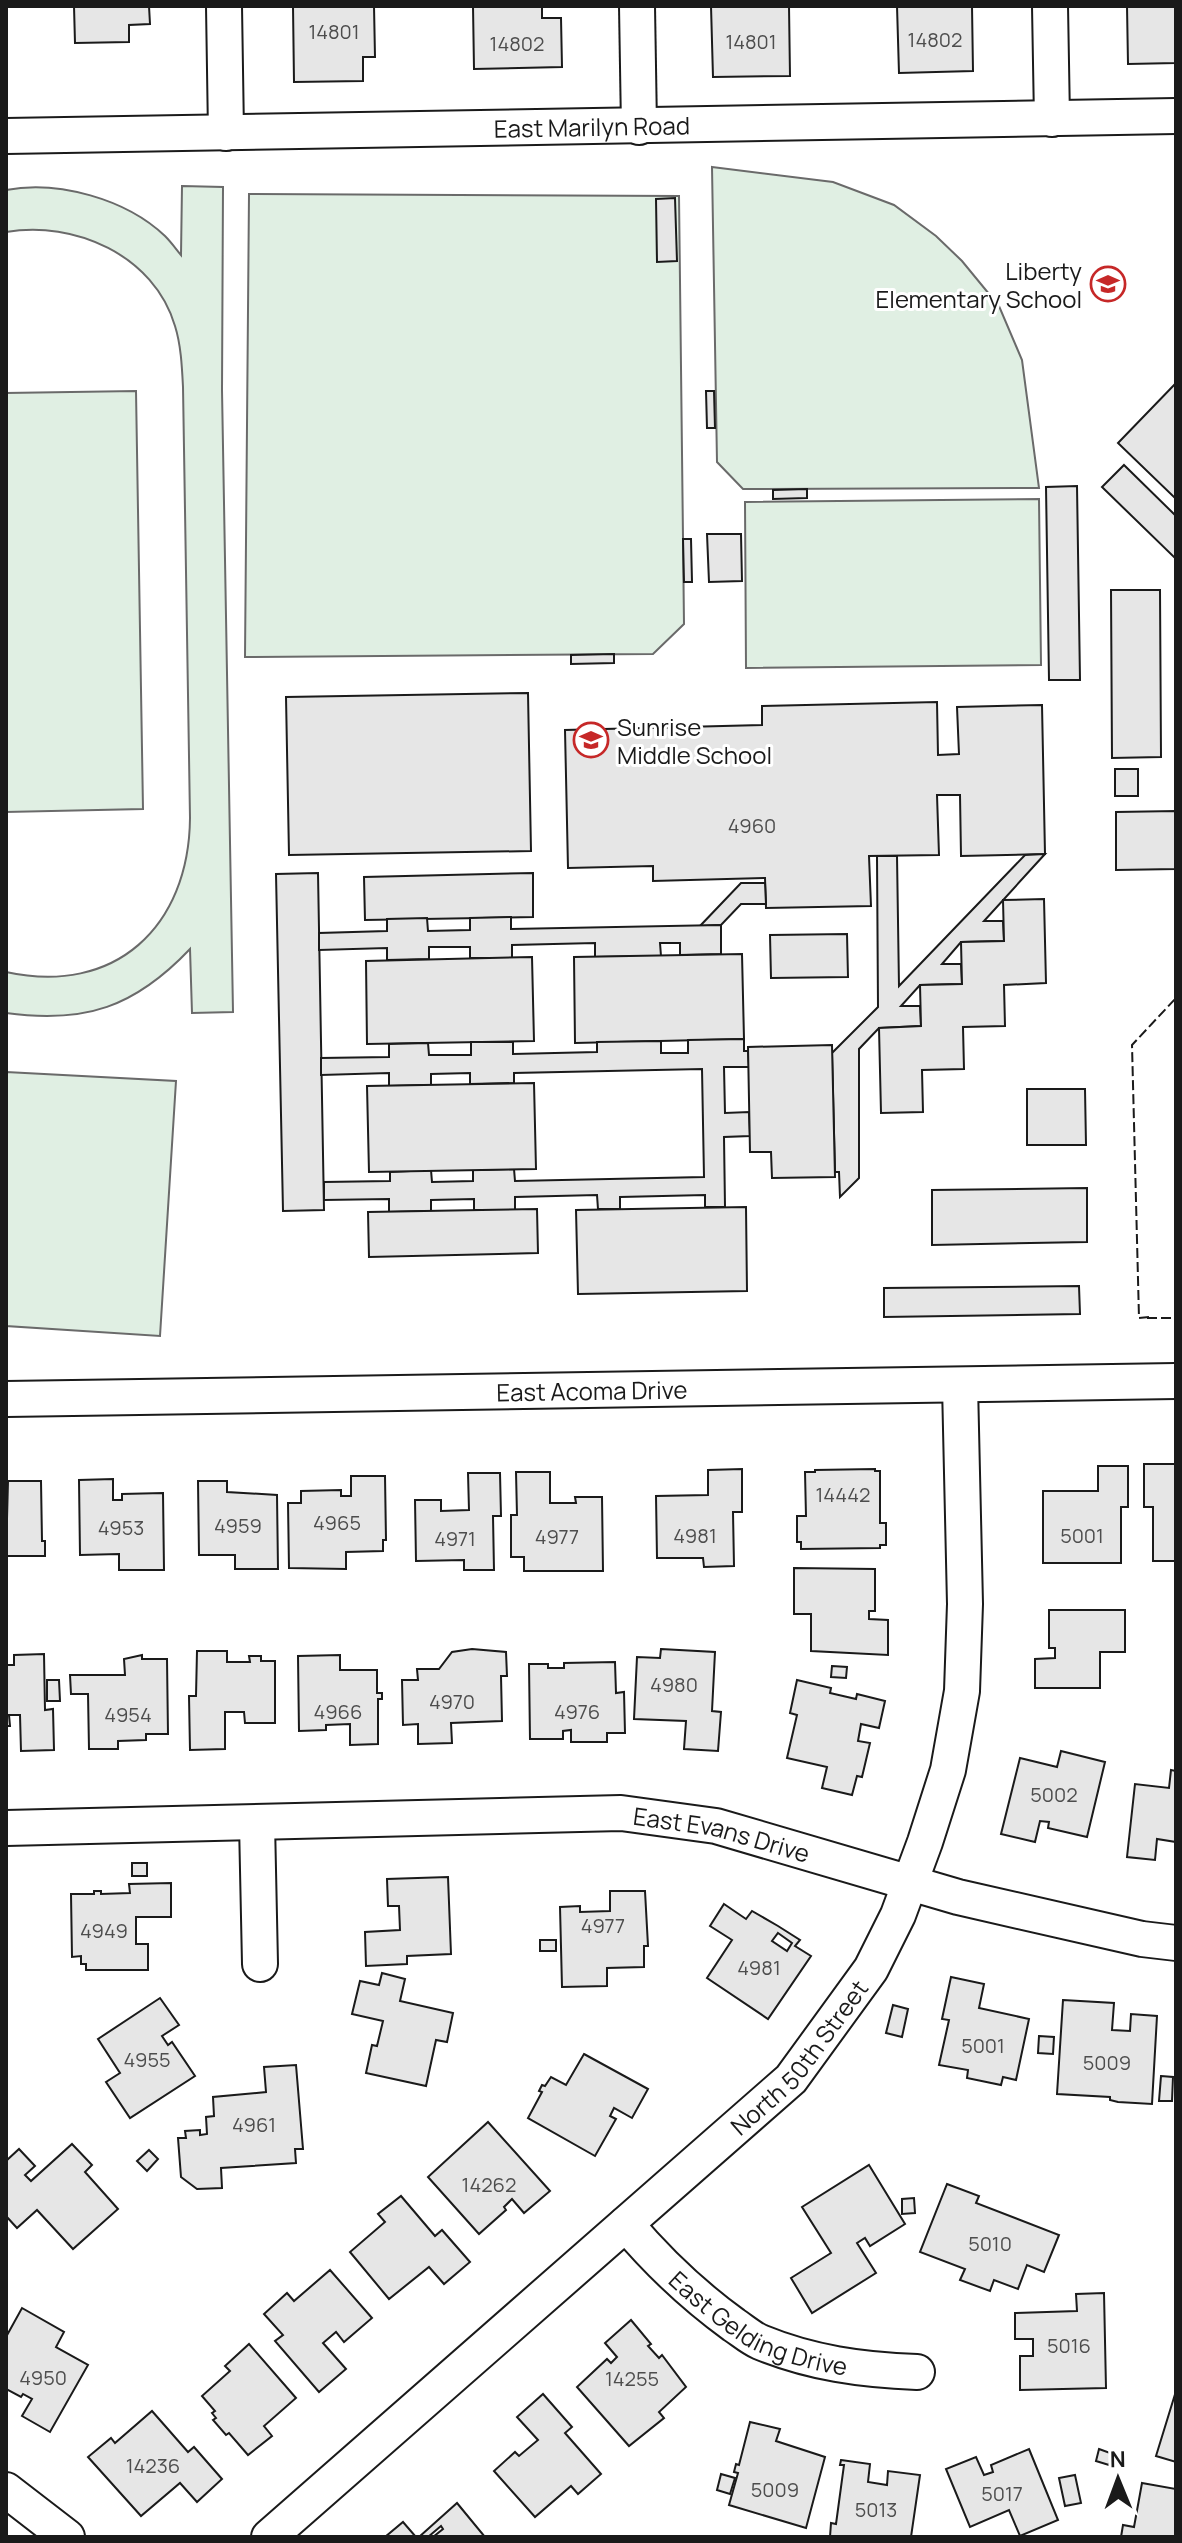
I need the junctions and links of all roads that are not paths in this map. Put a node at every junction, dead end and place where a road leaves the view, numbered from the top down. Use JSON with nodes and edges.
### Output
{"nodes":[{"id":1,"x":224,"y":6,"type":"edge"},
{"id":2,"x":637,"y":6,"type":"edge"},
{"id":3,"x":1050,"y":6,"type":"edge"},
{"id":4,"x":1176,"y":116,"type":"edge"},
{"id":5,"x":1052,"y":119,"type":"junction"},
{"id":6,"x":639,"y":127,"type":"junction"},
{"id":7,"x":226,"y":133,"type":"junction"},
{"id":8,"x":6,"y":136,"type":"edge"},
{"id":9,"x":1176,"y":1381,"type":"edge"},
{"id":10,"x":960,"y":1385,"type":"junction"},
{"id":11,"x":6,"y":1399,"type":"edge"},
{"id":12,"x":257,"y":1823,"type":"junction"},
{"id":13,"x":6,"y":1828,"type":"edge"},
{"id":14,"x":909,"y":1881,"type":"junction"},
{"id":15,"x":1176,"y":1943,"type":"edge"},
{"id":16,"x":260,"y":1964,"type":"dead end"},
{"id":17,"x":626,"y":2224,"type":"junction"},
{"id":18,"x":917,"y":2372,"type":"dead end"},
{"id":19,"x":6,"y":2490,"type":"edge"},
{"id":20,"x":67,"y":2537,"type":"edge"},
{"id":21,"x":269,"y":2537,"type":"edge"}],
"edges":[{"from":1,"to":7,"type":"street"},
{"from":2,"to":6,"type":"street"},
{"from":3,"to":5,"type":"street"},
{"from":4,"to":5,"type":"street","name":"East Marilyn Road"},
{"from":5,"to":6,"type":"street","name":"East Marilyn Road"},
{"from":6,"to":7,"type":"street","name":"East Marilyn Road"},
{"from":7,"to":8,"type":"street","name":"East Marilyn Road"},
{"from":9,"to":10,"type":"street","name":"East Acoma Drive"},
{"from":10,"to":11,"type":"street","name":"East Acoma Drive"},
{"from":10,"to":14,"type":"street","name":"North 50th Street"},
{"from":12,"to":13,"type":"street","name":"East Evans Drive"},
{"from":12,"to":14,"type":"street","name":"East Evans Drive"},
{"from":12,"to":16,"type":"street"},
{"from":14,"to":15,"type":"street","name":"East Evans Drive"},
{"from":14,"to":17,"type":"street","name":"North 50th Street"},
{"from":17,"to":18,"type":"street","name":"East Gelding Drive"},
{"from":17,"to":21,"type":"street","name":"North 50th Street"},
{"from":19,"to":20,"type":"street"}]}
